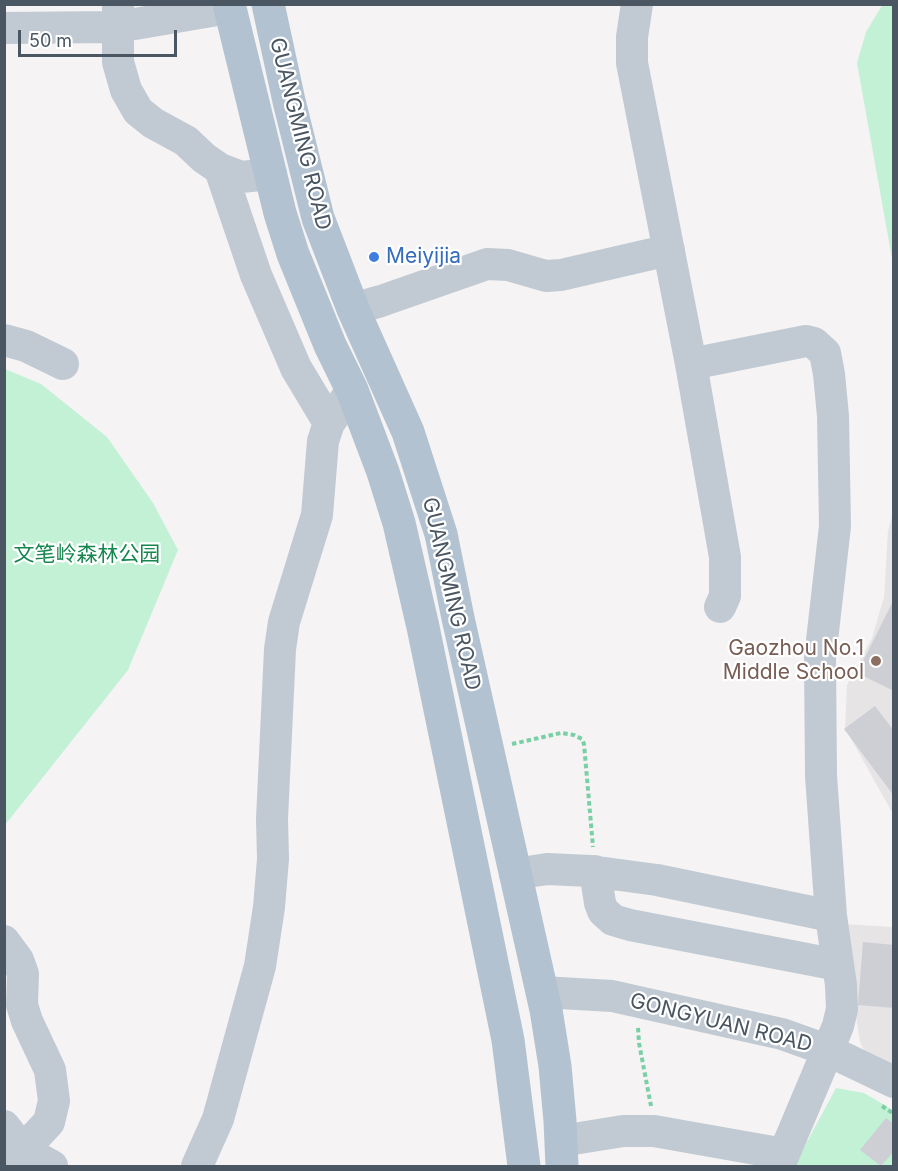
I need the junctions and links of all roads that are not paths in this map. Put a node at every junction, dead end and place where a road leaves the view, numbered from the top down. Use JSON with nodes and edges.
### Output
{"nodes":[{"id":1,"x":268,"y":4,"type":"edge"},
{"id":2,"x":637,"y":4,"type":"edge"},
{"id":3,"x":229,"y":6,"type":"edge"},
{"id":4,"x":118,"y":16,"type":"edge"},
{"id":5,"x":4,"y":28,"type":"edge"},
{"id":6,"x":220,"y":169,"type":"junction"},
{"id":7,"x":271,"y":174,"type":"junction"},
{"id":8,"x":669,"y":250,"type":"junction"},
{"id":9,"x":353,"y":309,"type":"junction"},
{"id":10,"x":4,"y":340,"type":"edge"},
{"id":11,"x":63,"y":364,"type":"dead end"},
{"id":12,"x":691,"y":364,"type":"junction"},
{"id":13,"x":352,"y":390,"type":"junction"},
{"id":14,"x":329,"y":423,"type":"junction"},
{"id":15,"x":720,"y":607,"type":"dead end"},
{"id":16,"x":595,"y":871,"type":"junction"},
{"id":17,"x":515,"y":874,"type":"junction"},
{"id":18,"x":831,"y":916,"type":"junction"},
{"id":19,"x":4,"y":940,"type":"edge"},
{"id":20,"x":838,"y":965,"type":"junction"},
{"id":21,"x":542,"y":992,"type":"junction"},
{"id":22,"x":827,"y":1050,"type":"junction"},
{"id":23,"x":894,"y":1082,"type":"edge"},
{"id":24,"x":14,"y":1147,"type":"edge"},
{"id":25,"x":562,"y":1154,"type":"edge"},
{"id":26,"x":782,"y":1160,"type":"edge"},
{"id":27,"x":52,"y":1167,"type":"edge"},
{"id":28,"x":197,"y":1167,"type":"edge"},
{"id":29,"x":524,"y":1167,"type":"edge"}],
"edges":[{"from":1,"to":9,"type":"main road","name":"GUANGMING ROAD"},
{"from":2,"to":8,"type":"street"},
{"from":3,"to":4,"type":"street"},
{"from":3,"to":7,"type":"main road","name":"GUANGMING ROAD"},
{"from":4,"to":5,"type":"street"},
{"from":4,"to":6,"type":"street"},
{"from":6,"to":7,"type":"street"},
{"from":6,"to":14,"type":"street"},
{"from":7,"to":13,"type":"main road","name":"GUANGMING ROAD"},
{"from":8,"to":9,"type":"street"},
{"from":8,"to":12,"type":"street"},
{"from":9,"to":17,"type":"main road","name":"GUANGMING ROAD"},
{"from":10,"to":11,"type":"street"},
{"from":12,"to":15,"type":"street"},
{"from":12,"to":18,"type":"street"},
{"from":13,"to":14,"type":"street"},
{"from":13,"to":29,"type":"main road","name":"GUANGMING ROAD"},
{"from":14,"to":28,"type":"street"},
{"from":16,"to":17,"type":"street"},
{"from":16,"to":18,"type":"street"},
{"from":16,"to":20,"type":"street"},
{"from":17,"to":21,"type":"main road","name":"GUANGMING ROAD"},
{"from":18,"to":20,"type":"street"},
{"from":19,"to":24,"type":"street"},
{"from":20,"to":22,"type":"street"},
{"from":21,"to":22,"type":"street","name":"GONGYUAN ROAD"},
{"from":21,"to":25,"type":"main road","name":"GUANGMING ROAD"},
{"from":22,"to":23,"type":"street","name":"GONGYUAN ROAD"},
{"from":22,"to":26,"type":"street"},
{"from":24,"to":27,"type":"street"},
{"from":25,"to":26,"type":"street"}]}
